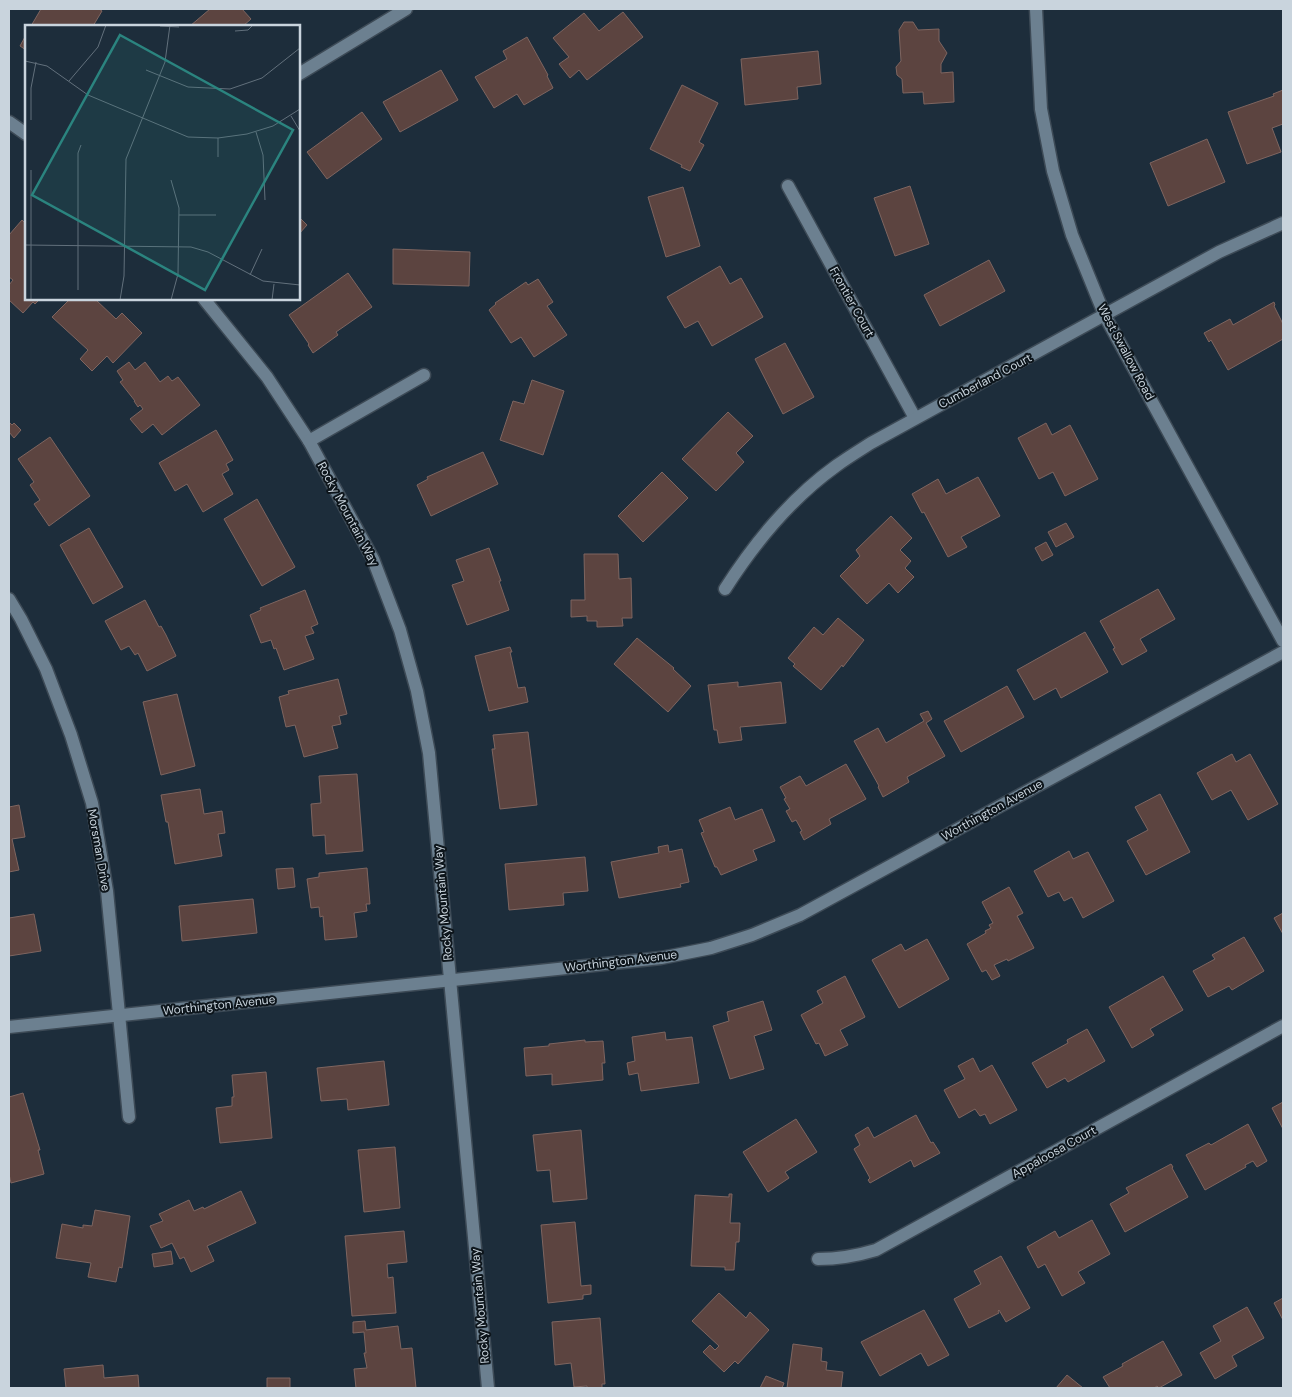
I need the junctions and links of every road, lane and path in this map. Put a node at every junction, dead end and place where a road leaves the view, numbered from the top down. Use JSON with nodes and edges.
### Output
{"nodes":[{"id":1,"x":406,"y":9,"type":"edge"},
{"id":2,"x":1036,"y":9,"type":"edge"},
{"id":3,"x":300,"y":73,"type":"edge"},
{"id":4,"x":9,"y":122,"type":"edge"},
{"id":5,"x":25,"y":133,"type":"edge"},
{"id":6,"x":788,"y":186,"type":"dead end"},
{"id":7,"x":1283,"y":223,"type":"edge"},
{"id":8,"x":205,"y":300,"type":"edge"},
{"id":9,"x":1105,"y":316,"type":"junction"},
{"id":10,"x":424,"y":375,"type":"dead end"},
{"id":11,"x":916,"y":418,"type":"junction"},
{"id":12,"x":309,"y":441,"type":"junction"},
{"id":13,"x":724,"y":589,"type":"dead end"},
{"id":14,"x":9,"y":599,"type":"edge"},
{"id":15,"x":1283,"y":640,"type":"edge"},
{"id":16,"x":1283,"y":652,"type":"edge"},
{"id":17,"x":450,"y":981,"type":"junction"},
{"id":18,"x":119,"y":1016,"type":"junction"},
{"id":19,"x":1283,"y":1026,"type":"edge"},
{"id":20,"x":9,"y":1027,"type":"edge"},
{"id":21,"x":129,"y":1116,"type":"dead end"},
{"id":22,"x":818,"y":1259,"type":"dead end"},
{"id":23,"x":488,"y":1388,"type":"edge"}],
"edges":[{"from":1,"to":3,"type":"street"},
{"from":2,"to":9,"type":"street","name":"West Swallow Road"},
{"from":4,"to":5,"type":"street"},
{"from":6,"to":11,"type":"street","name":"Frontier Court"},
{"from":7,"to":9,"type":"street","name":"Cumberland Court"},
{"from":8,"to":12,"type":"street","name":"Rocky Mountain Way"},
{"from":9,"to":11,"type":"street","name":"Cumberland Court"},
{"from":9,"to":15,"type":"street","name":"West Swallow Road"},
{"from":10,"to":12,"type":"street"},
{"from":11,"to":13,"type":"street","name":"Cumberland Court"},
{"from":12,"to":17,"type":"street","name":"Rocky Mountain Way"},
{"from":14,"to":18,"type":"street","name":"Morsman Drive"},
{"from":16,"to":17,"type":"street","name":"Worthington Avenue"},
{"from":17,"to":18,"type":"street","name":"Worthington Avenue"},
{"from":17,"to":23,"type":"street","name":"Rocky Mountain Way"},
{"from":18,"to":20,"type":"street","name":"Worthington Avenue"},
{"from":18,"to":21,"type":"street","name":"Morsman Drive"},
{"from":19,"to":22,"type":"street","name":"Appaloosa Court"}]}
